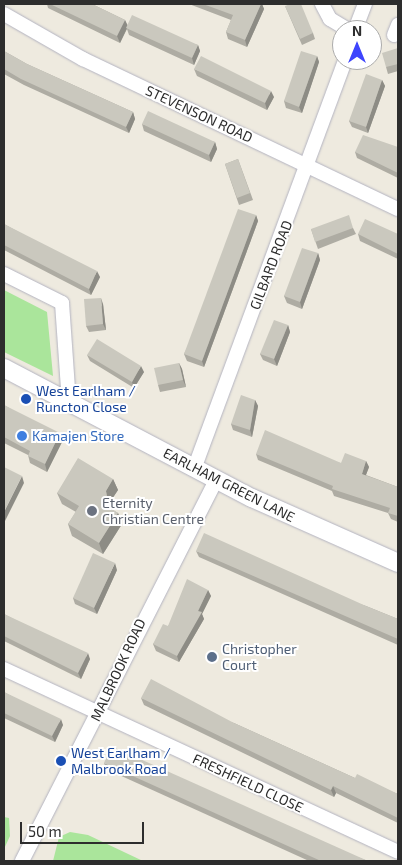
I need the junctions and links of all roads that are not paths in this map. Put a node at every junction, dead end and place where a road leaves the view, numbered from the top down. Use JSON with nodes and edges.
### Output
{"nodes":[{"id":1,"x":322,"y":4,"type":"edge"},
{"id":2,"x":365,"y":4,"type":"edge"},
{"id":3,"x":4,"y":14,"type":"edge"},
{"id":4,"x":332,"y":20,"type":"edge"},
{"id":5,"x":359,"y":20,"type":"edge"},
{"id":6,"x":342,"y":70,"type":"edge"},
{"id":7,"x":309,"y":165,"type":"junction"},
{"id":8,"x":398,"y":209,"type":"edge"},
{"id":9,"x":4,"y":274,"type":"edge"},
{"id":10,"x":4,"y":368,"type":"edge"},
{"id":11,"x":64,"y":398,"type":"junction"},
{"id":12,"x":194,"y":468,"type":"junction"},
{"id":13,"x":216,"y":480,"type":"junction"},
{"id":14,"x":398,"y":563,"type":"edge"},
{"id":15,"x":4,"y":669,"type":"edge"},
{"id":16,"x":98,"y":714,"type":"junction"},
{"id":17,"x":398,"y":852,"type":"edge"},
{"id":18,"x":22,"y":861,"type":"edge"}],
"edges":[{"from":1,"to":4,"type":"street"},
{"from":2,"to":5,"type":"street"},
{"from":3,"to":7,"type":"street","name":"STEVENSON ROAD"},
{"from":6,"to":7,"type":"street","name":"GILBARD ROAD"},
{"from":7,"to":8,"type":"street","name":"STEVENSON ROAD"},
{"from":7,"to":12,"type":"street","name":"GILBARD ROAD"},
{"from":9,"to":11,"type":"street"},
{"from":10,"to":11,"type":"street","name":"EARLHAM GREEN LANE"},
{"from":11,"to":12,"type":"street","name":"EARLHAM GREEN LANE"},
{"from":12,"to":13,"type":"street","name":"EARLHAM GREEN LANE"},
{"from":13,"to":14,"type":"street","name":"EARLHAM GREEN LANE"},
{"from":13,"to":16,"type":"street","name":"MALBROOK ROAD"},
{"from":15,"to":16,"type":"street","name":"FRESHFIELD CLOSE"},
{"from":16,"to":17,"type":"street","name":"FRESHFIELD CLOSE"},
{"from":16,"to":18,"type":"street","name":"MALBROOK ROAD"}]}
